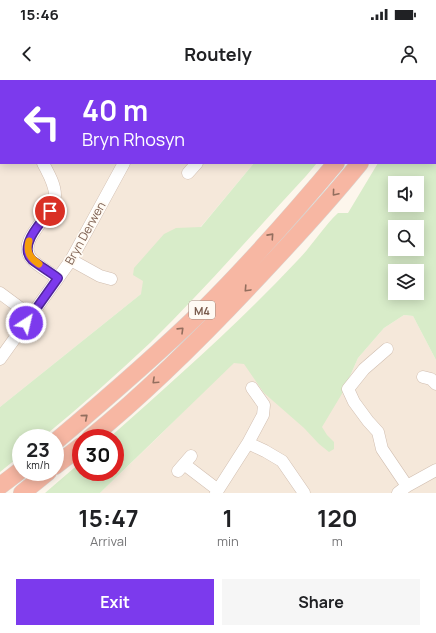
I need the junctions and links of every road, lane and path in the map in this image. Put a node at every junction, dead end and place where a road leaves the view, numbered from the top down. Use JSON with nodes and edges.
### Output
{"nodes":[{"id":1,"x":43,"y":164,"type":"edge"},
{"id":2,"x":123,"y":164,"type":"edge"},
{"id":3,"x":196,"y":164,"type":"edge"},
{"id":4,"x":335,"y":164,"type":"edge"},
{"id":5,"x":359,"y":164,"type":"edge"},
{"id":6,"x":188,"y":173,"type":"dead end"},
{"id":7,"x":71,"y":260,"type":"junction"},
{"id":8,"x":58,"y":278,"type":"junction"},
{"id":9,"x":102,"y":280,"type":"dead end"},
{"id":10,"x":0,"y":293,"type":"edge"},
{"id":11,"x":31,"y":316,"type":"junction"},
{"id":12,"x":387,"y":349,"type":"dead end"},
{"id":13,"x":0,"y":359,"type":"edge"},
{"id":14,"x":424,"y":377,"type":"dead end"},
{"id":15,"x":436,"y":384,"type":"edge"},
{"id":16,"x":252,"y":388,"type":"dead end"},
{"id":17,"x":100,"y":429,"type":"edge"},
{"id":18,"x":64,"y":434,"type":"edge"},
{"id":19,"x":248,"y":443,"type":"junction"},
{"id":20,"x":72,"y":453,"type":"edge"},
{"id":21,"x":64,"y":459,"type":"edge"},
{"id":22,"x":184,"y":464,"type":"dead end"},
{"id":23,"x":436,"y":470,"type":"edge"},
{"id":24,"x":12,"y":477,"type":"edge"},
{"id":25,"x":37,"y":481,"type":"edge"},
{"id":26,"x":0,"y":486,"type":"edge"},
{"id":27,"x":403,"y":489,"type":"edge"},
{"id":28,"x":217,"y":491,"type":"edge"},
{"id":29,"x":22,"y":493,"type":"edge"},
{"id":30,"x":304,"y":493,"type":"edge"}],
"edges":[{"from":1,"to":8,"type":"street"},
{"from":2,"to":7,"type":"street","name":"Bryn Derwen"},
{"from":3,"to":6,"type":"street"},
{"from":18,"to":4,"type":"highway","number":"M4","one_way":true},
{"from":5,"to":17,"type":"highway","number":"M4","one_way":true},
{"from":7,"to":8,"type":"street","name":"Bryn Derwen"},
{"from":7,"to":9,"type":"street"},
{"from":8,"to":11,"type":"street","name":"Bryn Derwen"},
{"from":10,"to":11,"type":"street"},
{"from":11,"to":13,"type":"street","name":"Bryn Derwen"},
{"from":12,"to":27,"type":"street"},
{"from":14,"to":15,"type":"street"},
{"from":16,"to":19,"type":"street"},
{"from":19,"to":28,"type":"street"},
{"from":19,"to":30,"type":"street"},
{"from":20,"to":21,"type":"highway"},
{"from":22,"to":28,"type":"street"},
{"from":23,"to":27,"type":"street"},
{"from":24,"to":26,"type":"highway"},
{"from":25,"to":29,"type":"highway"}]}
